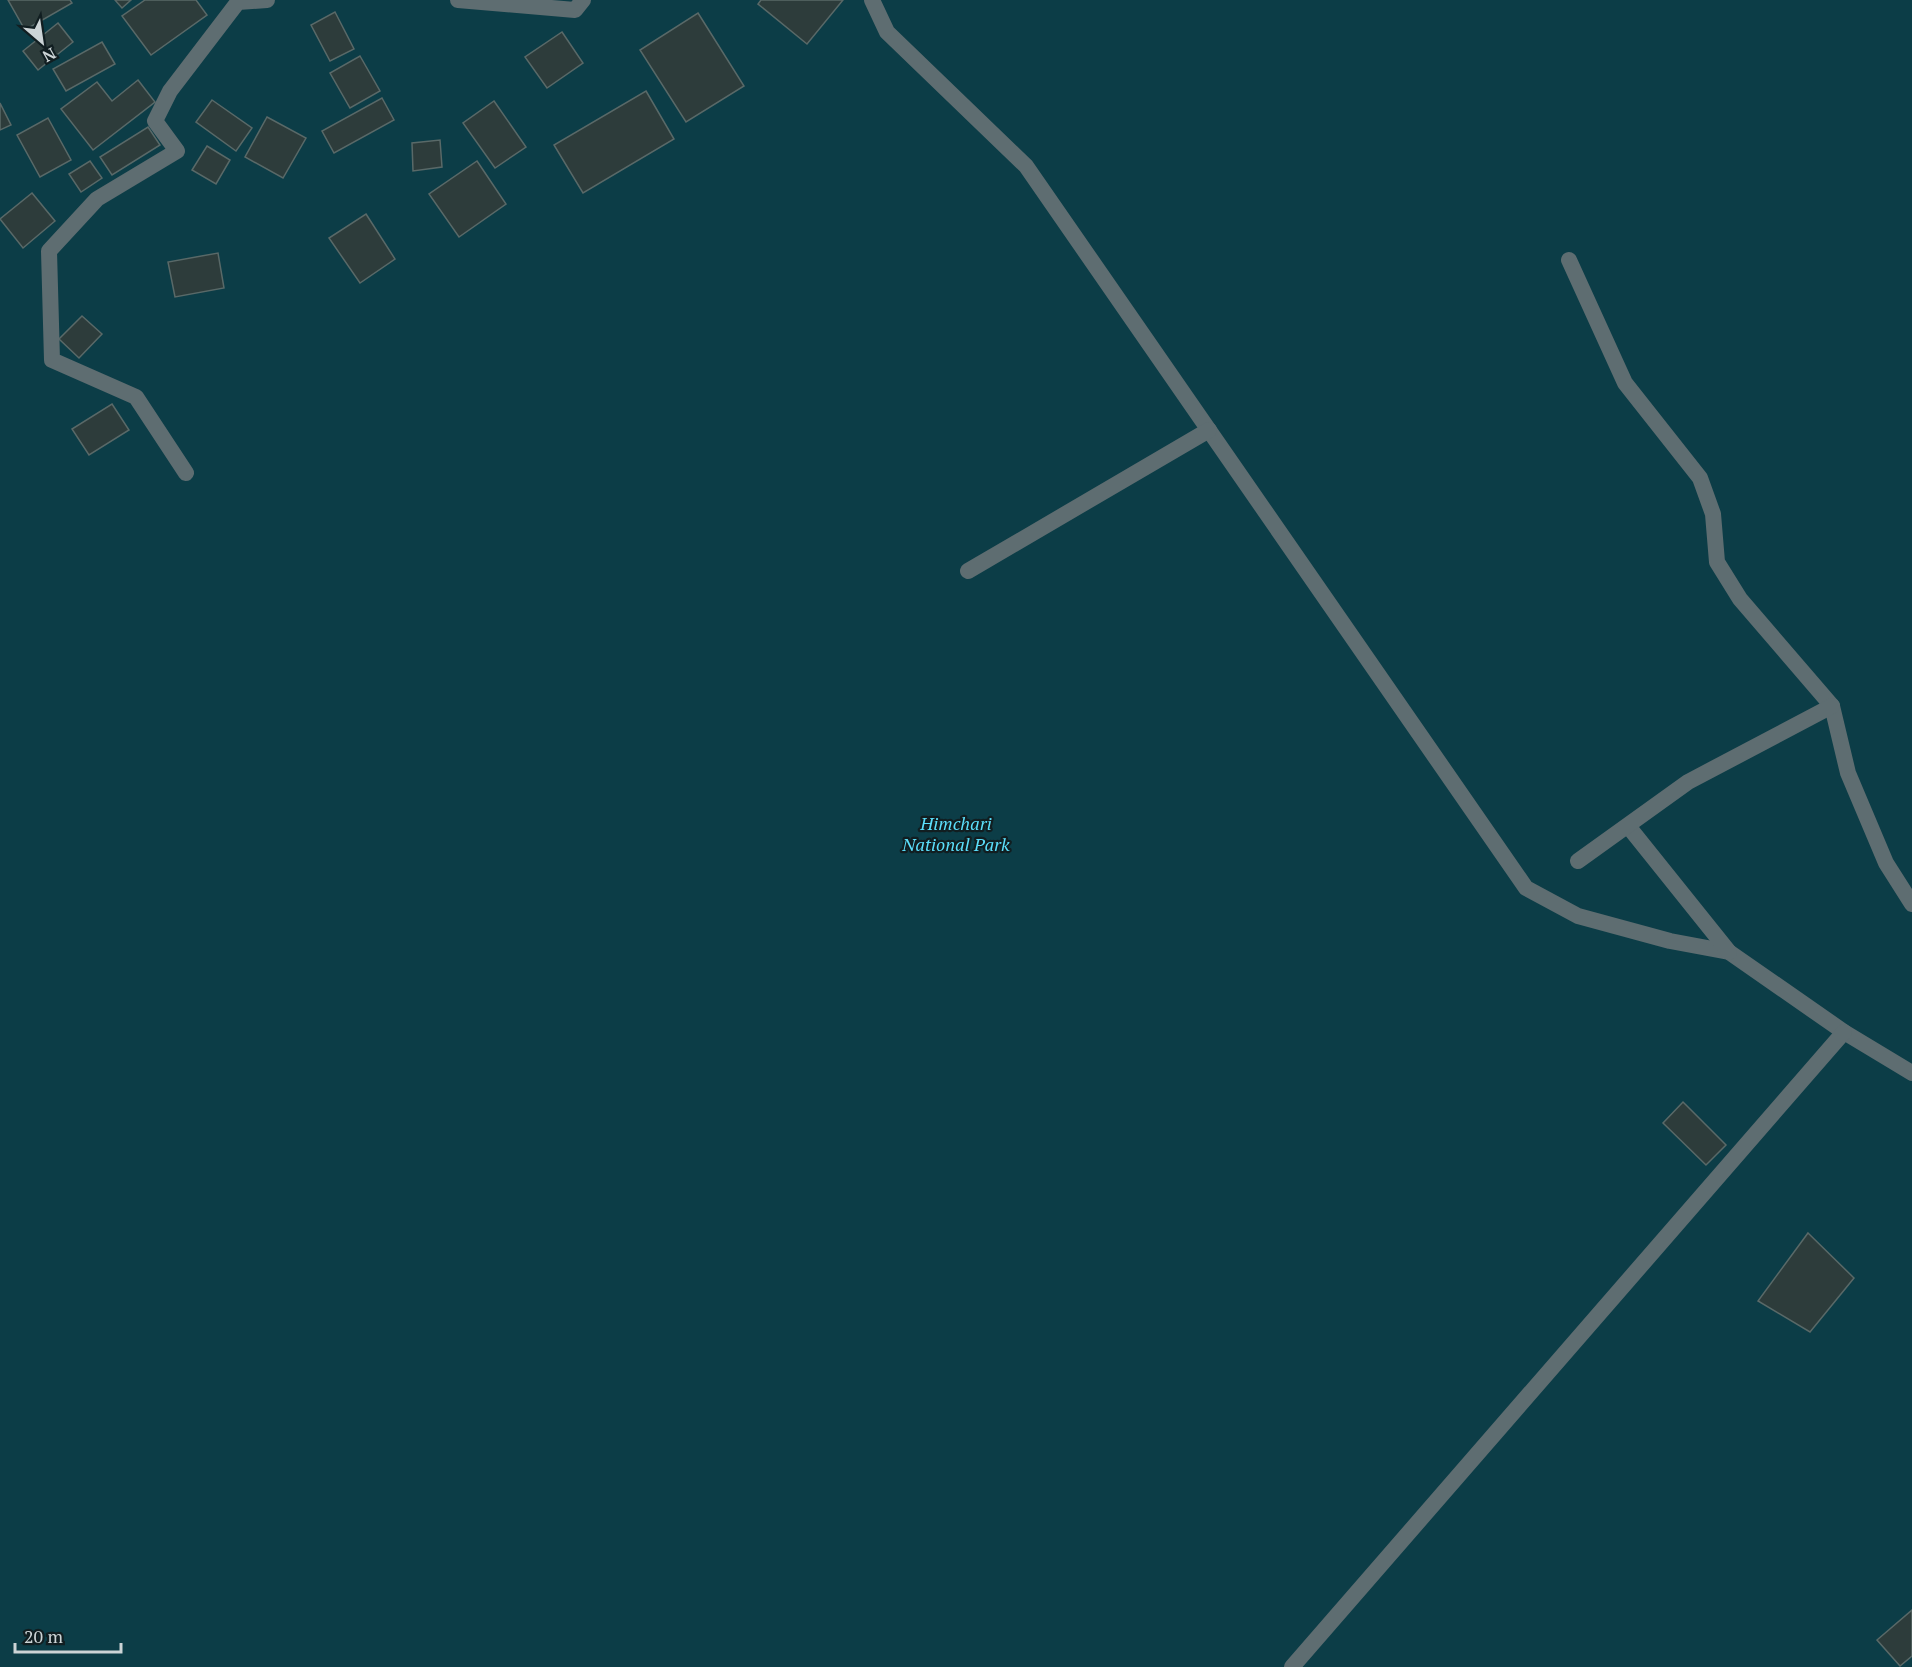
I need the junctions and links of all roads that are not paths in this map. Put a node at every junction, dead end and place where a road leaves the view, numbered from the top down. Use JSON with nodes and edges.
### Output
{"nodes":[{"id":1,"x":267,"y":0,"type":"edge"},
{"id":2,"x":458,"y":0,"type":"edge"},
{"id":3,"x":583,"y":0,"type":"edge"},
{"id":4,"x":872,"y":0,"type":"edge"},
{"id":5,"x":1569,"y":260,"type":"dead end"},
{"id":6,"x":1209,"y":430,"type":"junction"},
{"id":7,"x":186,"y":474,"type":"dead end"},
{"id":8,"x":968,"y":571,"type":"dead end"},
{"id":9,"x":1832,"y":706,"type":"junction"},
{"id":10,"x":1628,"y":826,"type":"junction"},
{"id":11,"x":1578,"y":861,"type":"dead end"},
{"id":12,"x":1912,"y":904,"type":"edge"},
{"id":13,"x":1730,"y":952,"type":"junction"},
{"id":14,"x":1844,"y":1032,"type":"junction"},
{"id":15,"x":1912,"y":1073,"type":"edge"},
{"id":16,"x":1292,"y":1667,"type":"edge"}],
"edges":[{"from":1,"to":7,"type":"street"},
{"from":2,"to":3,"type":"street"},
{"from":4,"to":6,"type":"street"},
{"from":5,"to":9,"type":"street"},
{"from":6,"to":8,"type":"street"},
{"from":6,"to":13,"type":"street"},
{"from":9,"to":10,"type":"street"},
{"from":9,"to":12,"type":"street"},
{"from":10,"to":11,"type":"street"},
{"from":10,"to":13,"type":"street"},
{"from":13,"to":14,"type":"street"},
{"from":14,"to":15,"type":"street"},
{"from":14,"to":16,"type":"street"}]}
